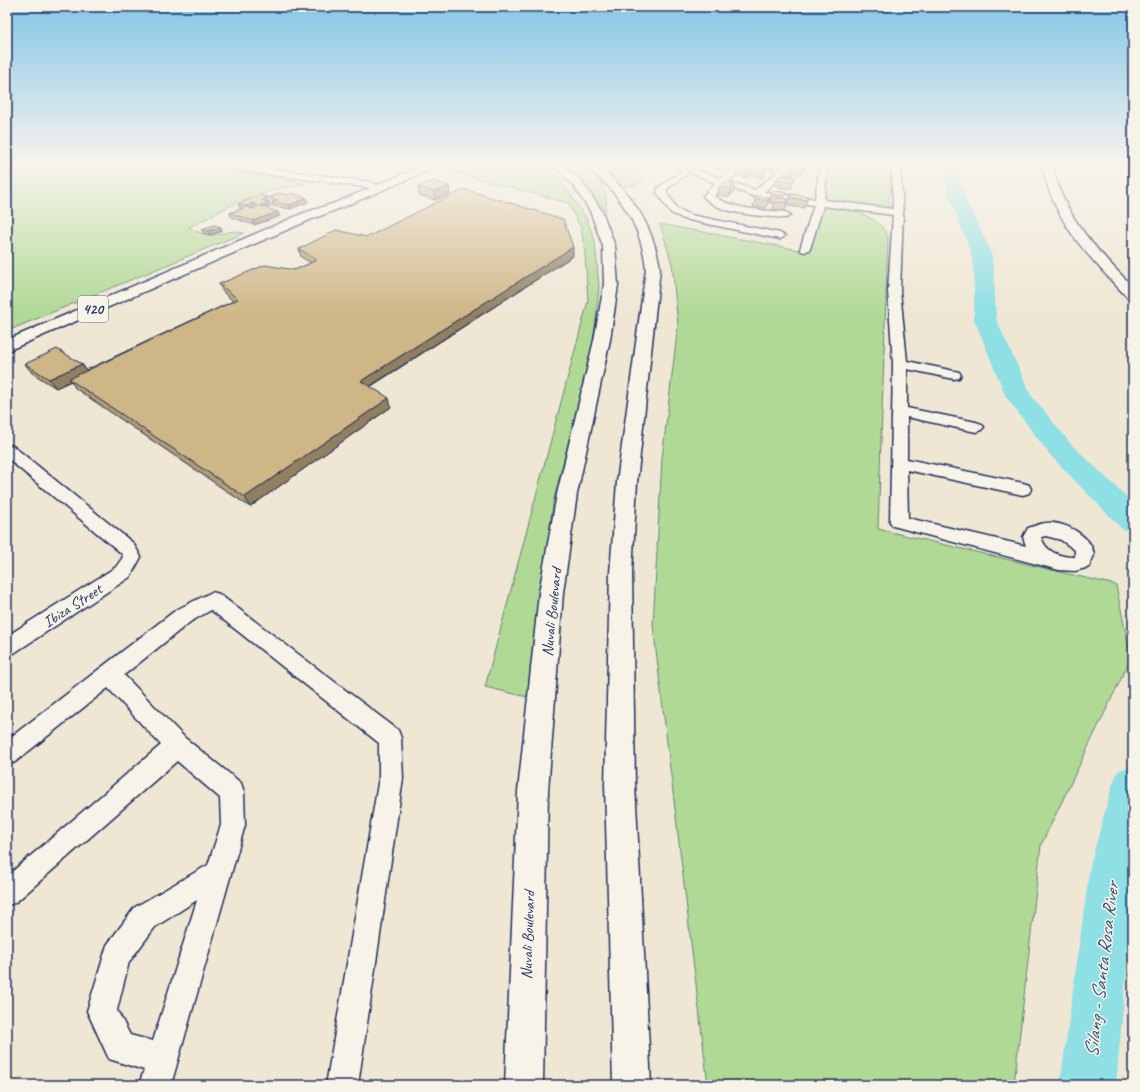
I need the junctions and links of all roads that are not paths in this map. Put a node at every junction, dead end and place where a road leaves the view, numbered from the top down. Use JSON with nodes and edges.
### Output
{"nodes":[{"id":1,"x":311,"y":214,"type":"edge"},
{"id":2,"x":314,"y":214,"type":"edge"},
{"id":3,"x":597,"y":214,"type":"edge"},
{"id":4,"x":634,"y":214,"type":"edge"},
{"id":5,"x":681,"y":214,"type":"edge"},
{"id":6,"x":762,"y":214,"type":"edge"},
{"id":7,"x":774,"y":214,"type":"edge"},
{"id":8,"x":816,"y":214,"type":"edge"},
{"id":9,"x":865,"y":214,"type":"edge"},
{"id":10,"x":897,"y":214,"type":"edge"},
{"id":11,"x":1066,"y":214,"type":"edge"},
{"id":12,"x":786,"y":215,"type":"dead end"},
{"id":13,"x":308,"y":216,"type":"junction"},
{"id":14,"x":887,"y":226,"type":"junction"},
{"id":15,"x":754,"y":231,"type":"junction"},
{"id":16,"x":780,"y":236,"type":"dead end"},
{"id":17,"x":805,"y":249,"type":"dead end"},
{"id":18,"x":1133,"y":295,"type":"edge"},
{"id":19,"x":7,"y":346,"type":"edge"},
{"id":20,"x":900,"y":364,"type":"junction"},
{"id":21,"x":954,"y":375,"type":"dead end"},
{"id":22,"x":899,"y":411,"type":"junction"},
{"id":23,"x":976,"y":427,"type":"dead end"},
{"id":24,"x":7,"y":450,"type":"edge"},
{"id":25,"x":899,"y":463,"type":"junction"},
{"id":26,"x":1023,"y":489,"type":"dead end"},
{"id":27,"x":1050,"y":559,"type":"dead end"},
{"id":28,"x":8,"y":645,"type":"edge"},
{"id":29,"x":109,"y":674,"type":"junction"},
{"id":30,"x":177,"y":746,"type":"junction"},
{"id":31,"x":7,"y":754,"type":"edge"},
{"id":32,"x":219,"y":873,"type":"junction"},
{"id":33,"x":7,"y":893,"type":"edge"},
{"id":34,"x":162,"y":1059,"type":"junction"},
{"id":35,"x":155,"y":1085,"type":"edge"},
{"id":36,"x":342,"y":1085,"type":"edge"},
{"id":37,"x":524,"y":1085,"type":"edge"},
{"id":38,"x":632,"y":1085,"type":"edge"}],
"edges":[{"from":1,"to":13,"type":"main road","number":"420"},
{"from":2,"to":13,"type":"main road","number":"420"},
{"from":3,"to":37,"type":"main road","name":"Nuvali Boulevard"},
{"from":4,"to":38,"type":"main road","name":"Nuvali Boulevard"},
{"from":5,"to":15,"type":"street"},
{"from":6,"to":15,"type":"street"},
{"from":7,"to":12,"type":"street"},
{"from":8,"to":17,"type":"street"},
{"from":9,"to":14,"type":"street"},
{"from":10,"to":14,"type":"street"},
{"from":11,"to":18,"type":"main road"},
{"from":13,"to":19,"type":"main road","number":"420"},
{"from":14,"to":20,"type":"street"},
{"from":15,"to":16,"type":"street"},
{"from":20,"to":21,"type":"street"},
{"from":20,"to":22,"type":"street"},
{"from":22,"to":23,"type":"street"},
{"from":22,"to":25,"type":"street"},
{"from":24,"to":28,"type":"street","name":"Ibiza Street"},
{"from":25,"to":26,"type":"street"},
{"from":25,"to":27,"type":"street"},
{"from":29,"to":30,"type":"street"},
{"from":29,"to":31,"type":"street"},
{"from":29,"to":36,"type":"street"},
{"from":30,"to":32,"type":"street"},
{"from":30,"to":33,"type":"street"},
{"from":32,"to":34,"type":"street"},
{"from":32,"to":34,"type":"street"},
{"from":34,"to":35,"type":"street"}]}
